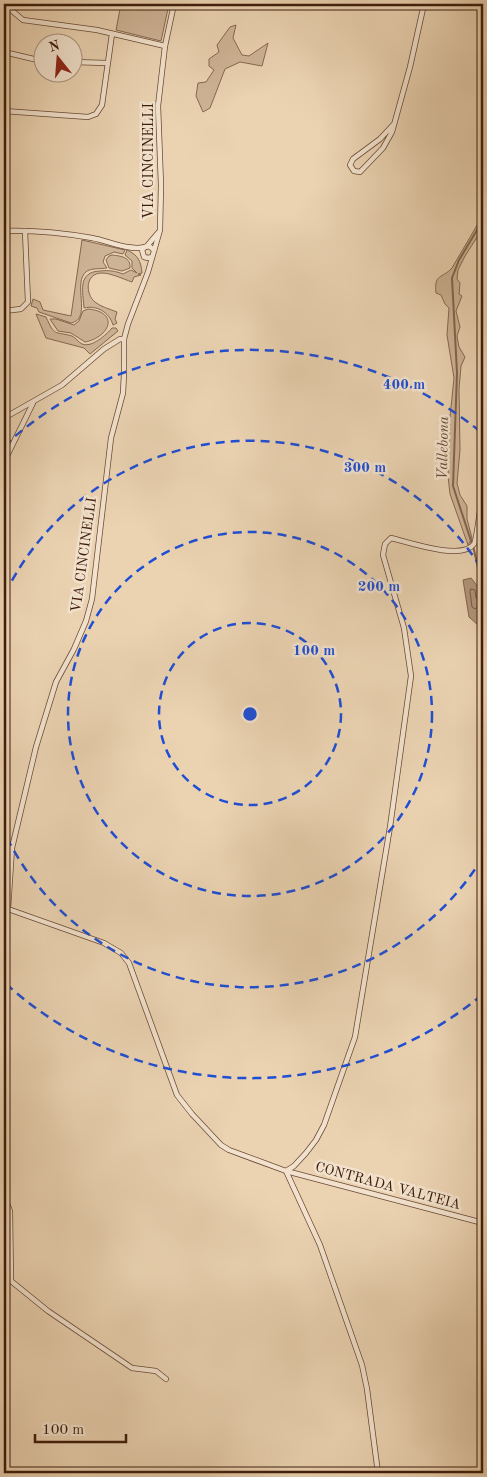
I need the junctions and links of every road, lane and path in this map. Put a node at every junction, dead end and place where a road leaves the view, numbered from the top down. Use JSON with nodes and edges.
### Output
{"nodes":[{"id":1,"x":5,"y":4,"type":"edge"},
{"id":2,"x":174,"y":4,"type":"edge"},
{"id":3,"x":424,"y":4,"type":"edge"},
{"id":4,"x":112,"y":34,"type":"junction"},
{"id":5,"x":165,"y":46,"type":"junction"},
{"id":6,"x":4,"y":52,"type":"edge"},
{"id":7,"x":32,"y":59,"type":"edge"},
{"id":8,"x":82,"y":62,"type":"edge"},
{"id":9,"x":108,"y":63,"type":"junction"},
{"id":10,"x":4,"y":111,"type":"edge"},
{"id":11,"x":393,"y":125,"type":"junction"},
{"id":12,"x":160,"y":230,"type":"junction"},
{"id":13,"x":4,"y":231,"type":"edge"},
{"id":14,"x":25,"y":231,"type":"junction"},
{"id":15,"x":146,"y":246,"type":"junction"},
{"id":16,"x":136,"y":248,"type":"junction"},
{"id":17,"x":154,"y":250,"type":"junction"},
{"id":18,"x":143,"y":256,"type":"junction"},
{"id":19,"x":152,"y":257,"type":"junction"},
{"id":20,"x":148,"y":272,"type":"junction"},
{"id":21,"x":4,"y":310,"type":"edge"},
{"id":22,"x":124,"y":339,"type":"junction"},
{"id":23,"x":33,"y":402,"type":"junction"},
{"id":24,"x":4,"y":418,"type":"edge"},
{"id":25,"x":4,"y":462,"type":"edge"},
{"id":26,"x":483,"y":490,"type":"edge"},
{"id":27,"x":8,"y":910,"type":"junction"},
{"id":28,"x":4,"y":924,"type":"edge"},
{"id":29,"x":286,"y":1171,"type":"junction"},
{"id":30,"x":4,"y":1196,"type":"edge"},
{"id":31,"x":483,"y":1223,"type":"edge"},
{"id":32,"x":166,"y":1379,"type":"dead end"},
{"id":33,"x":378,"y":1473,"type":"edge"}],
"edges":[{"from":1,"to":4,"type":"street"},
{"from":2,"to":5,"type":"street","name":"VIA CINCINELLI"},
{"from":3,"to":11,"type":"street"},
{"from":4,"to":5,"type":"street"},
{"from":4,"to":9,"type":"street"},
{"from":5,"to":12,"type":"street","name":"VIA CINCINELLI"},
{"from":6,"to":7,"type":"street"},
{"from":8,"to":9,"type":"street"},
{"from":9,"to":10,"type":"street"},
{"from":11,"to":11,"type":"street"},
{"from":12,"to":15,"type":"street","name":"VIA CINCINELLI"},
{"from":12,"to":17,"type":"street","name":"VIA CINCINELLI"},
{"from":13,"to":14,"type":"street"},
{"from":14,"to":16,"type":"street"},
{"from":14,"to":21,"type":"street"},
{"from":15,"to":16,"type":"street"},
{"from":15,"to":17,"type":"street"},
{"from":15,"to":18,"type":"street"},
{"from":16,"to":18,"type":"street"},
{"from":17,"to":19,"type":"street"},
{"from":18,"to":19,"type":"street"},
{"from":18,"to":20,"type":"street"},
{"from":19,"to":20,"type":"street","name":"VIA CINCINELLI"},
{"from":20,"to":22,"type":"street","name":"VIA CINCINELLI"},
{"from":22,"to":23,"type":"street"},
{"from":22,"to":27,"type":"street","name":"VIA CINCINELLI"},
{"from":23,"to":24,"type":"street"},
{"from":23,"to":25,"type":"street"},
{"from":26,"to":29,"type":"street"},
{"from":27,"to":28,"type":"street","name":"VIA CINCINELLI"},
{"from":27,"to":29,"type":"street","name":"CONTRADA VALTEIA"},
{"from":29,"to":31,"type":"street","name":"CONTRADA VALTEIA"},
{"from":29,"to":33,"type":"street"},
{"from":30,"to":32,"type":"street"}]}
